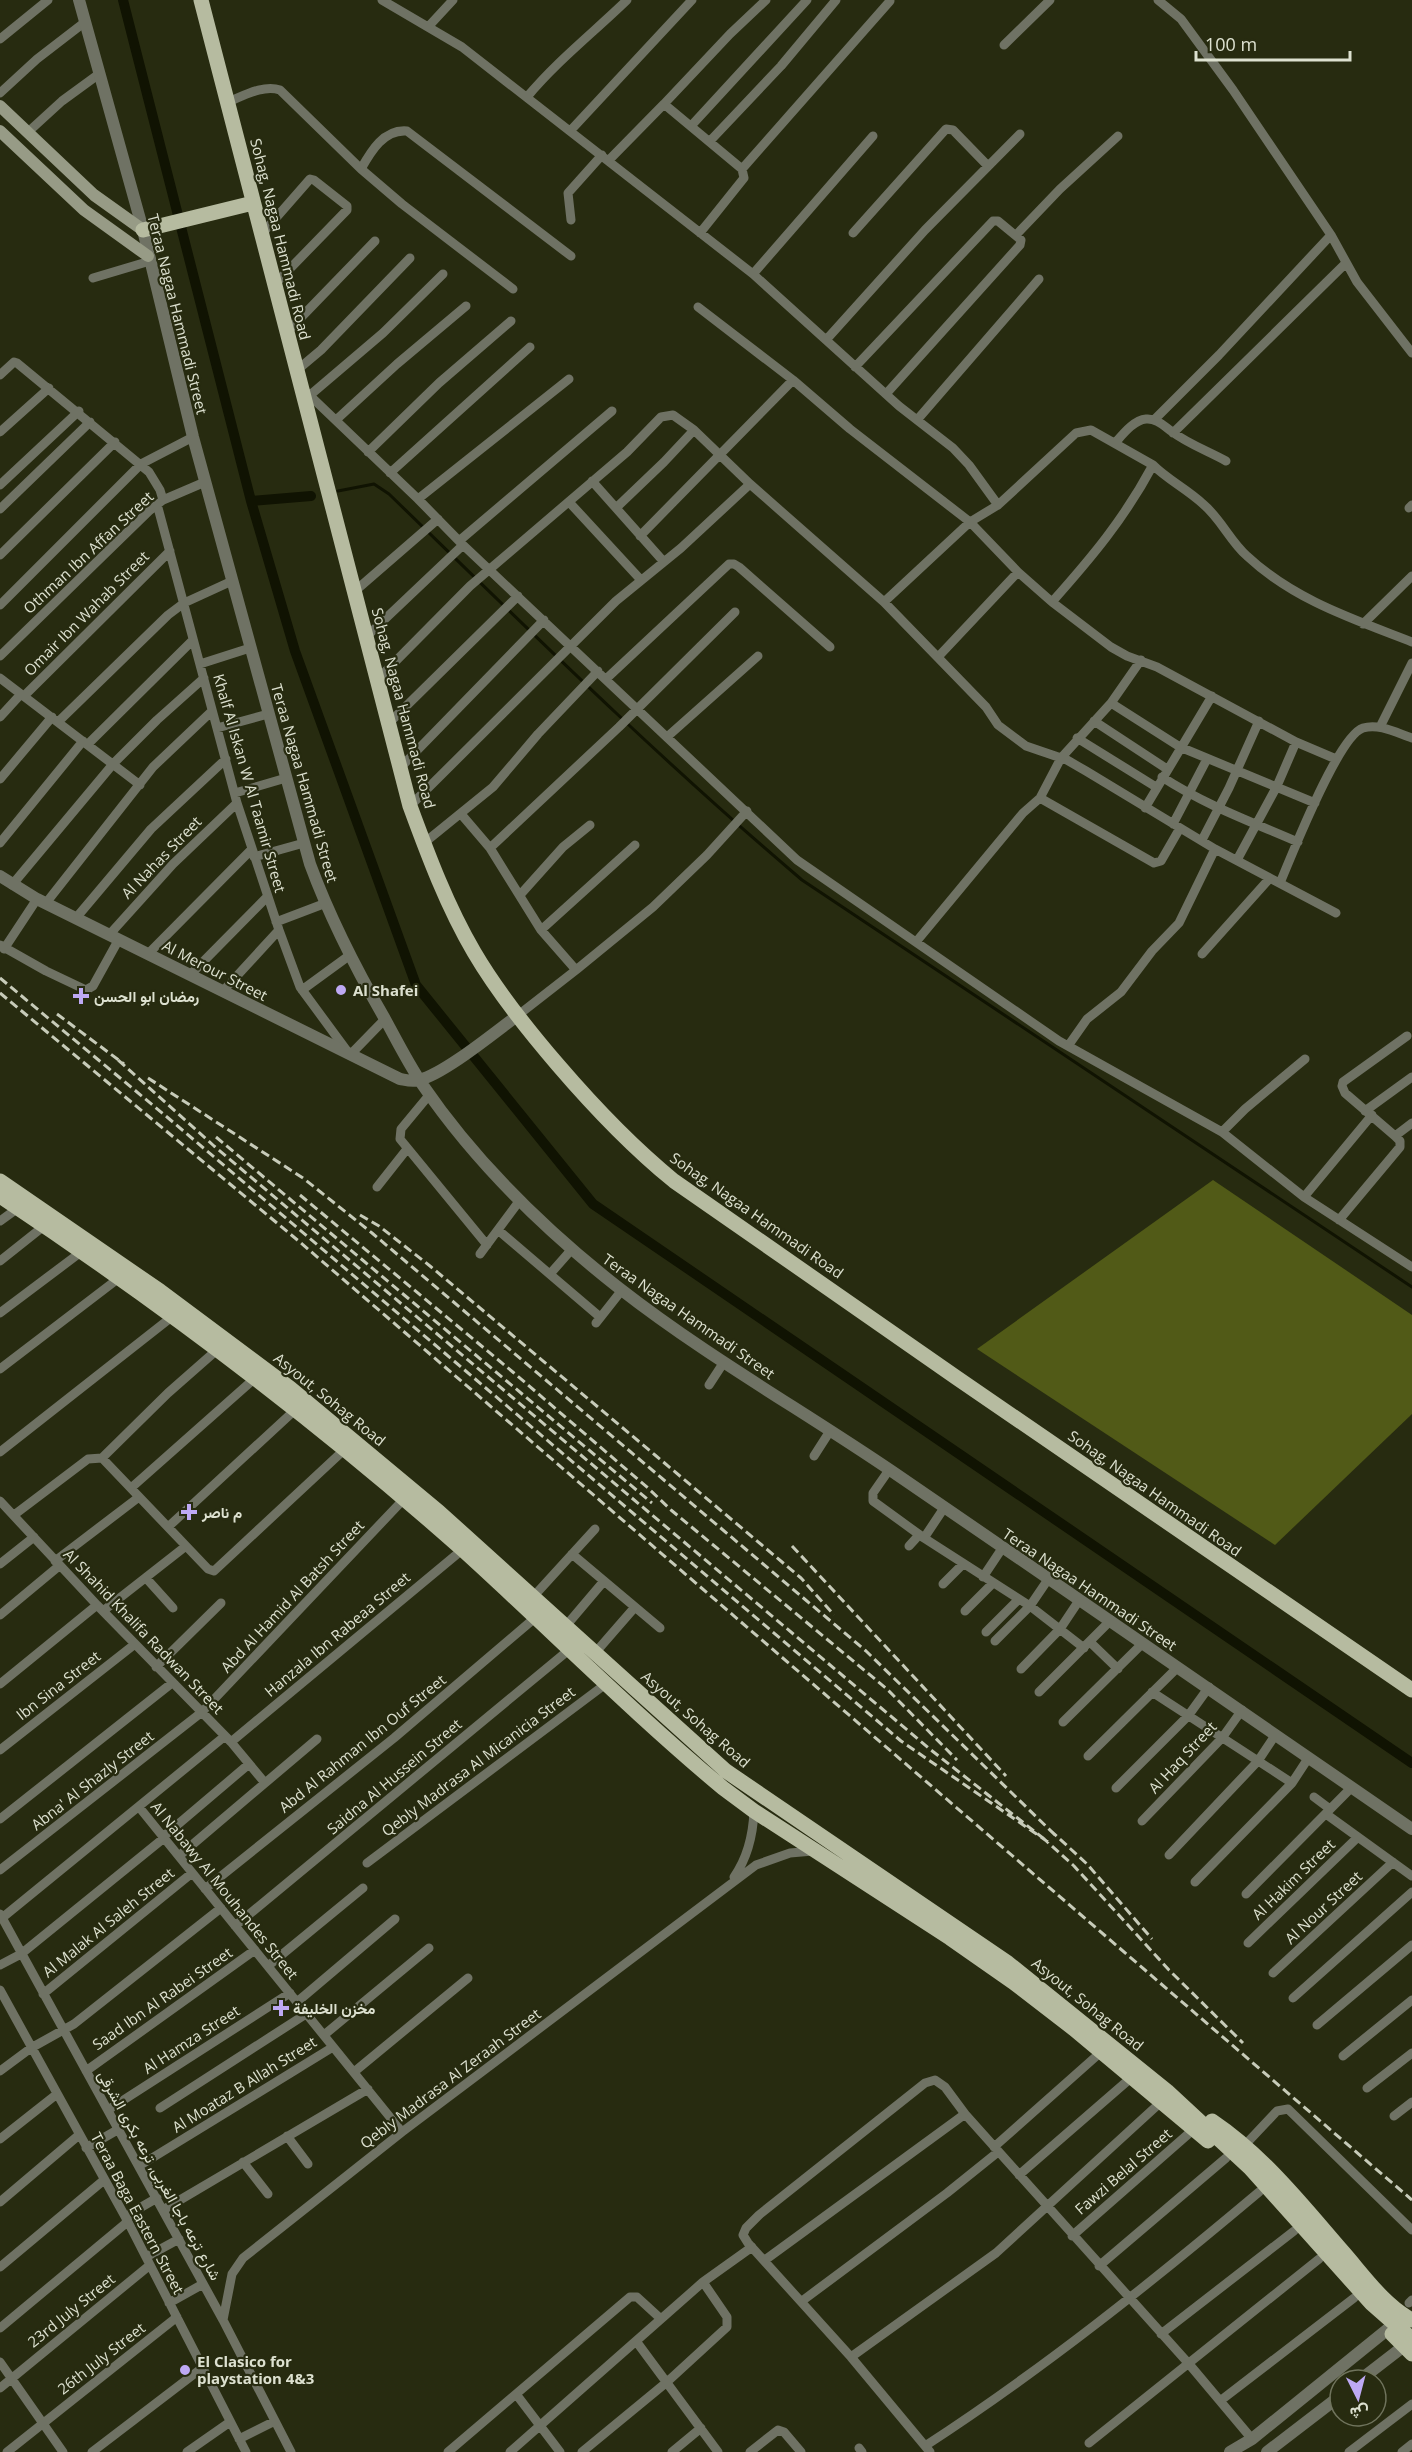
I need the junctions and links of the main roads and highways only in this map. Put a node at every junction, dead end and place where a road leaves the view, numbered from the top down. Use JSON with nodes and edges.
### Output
{"nodes":[{"id":1,"x":201,"y":0,"type":"edge"},
{"id":2,"x":0,"y":106,"type":"edge"},
{"id":3,"x":0,"y":131,"type":"edge"},
{"id":4,"x":253,"y":203,"type":"junction"},
{"id":5,"x":143,"y":230,"type":"joint"},
{"id":6,"x":149,"y":259,"type":"road end"},
{"id":7,"x":0,"y":1181,"type":"edge"},
{"id":8,"x":0,"y":1197,"type":"edge"},
{"id":9,"x":285,"y":1393,"type":"junction"},
{"id":10,"x":1412,"y":1690,"type":"edge"},
{"id":11,"x":764,"y":1798,"type":"junction"},
{"id":12,"x":754,"y":1811,"type":"junction"},
{"id":13,"x":1158,"y":2091,"type":"junction"},
{"id":14,"x":1412,"y":2320,"type":"edge"},
{"id":15,"x":1409,"y":2346,"type":"edge"}],
"edges":[{"from":1,"to":4,"type":"main road","name":"Sohag, Nagaa Hammadi Road"},
{"from":2,"to":5,"type":"main road"},
{"from":3,"to":6,"type":"main road"},
{"from":4,"to":5,"type":"main road"},
{"from":4,"to":10,"type":"main road","name":"Sohag, Nagaa Hammadi Road"},
{"from":7,"to":9,"type":"main road","name":"Asyout, Sohag Road"},
{"from":8,"to":9,"type":"main road","name":"Asyout, Sohag Road"},
{"from":9,"to":11,"type":"main road","name":"Asyout, Sohag Road"},
{"from":9,"to":12,"type":"main road","name":"Asyout, Sohag Road"},
{"from":11,"to":12,"type":"main road"},
{"from":11,"to":13,"type":"main road","name":"Asyout, Sohag Road"},
{"from":12,"to":13,"type":"main road","name":"Asyout, Sohag Road"},
{"from":13,"to":14,"type":"main road"},
{"from":13,"to":15,"type":"main road","name":"Asyout, Sohag Road"},
{"from":13,"to":15,"type":"main road","name":"Asyout, Sohag Road"}]}
